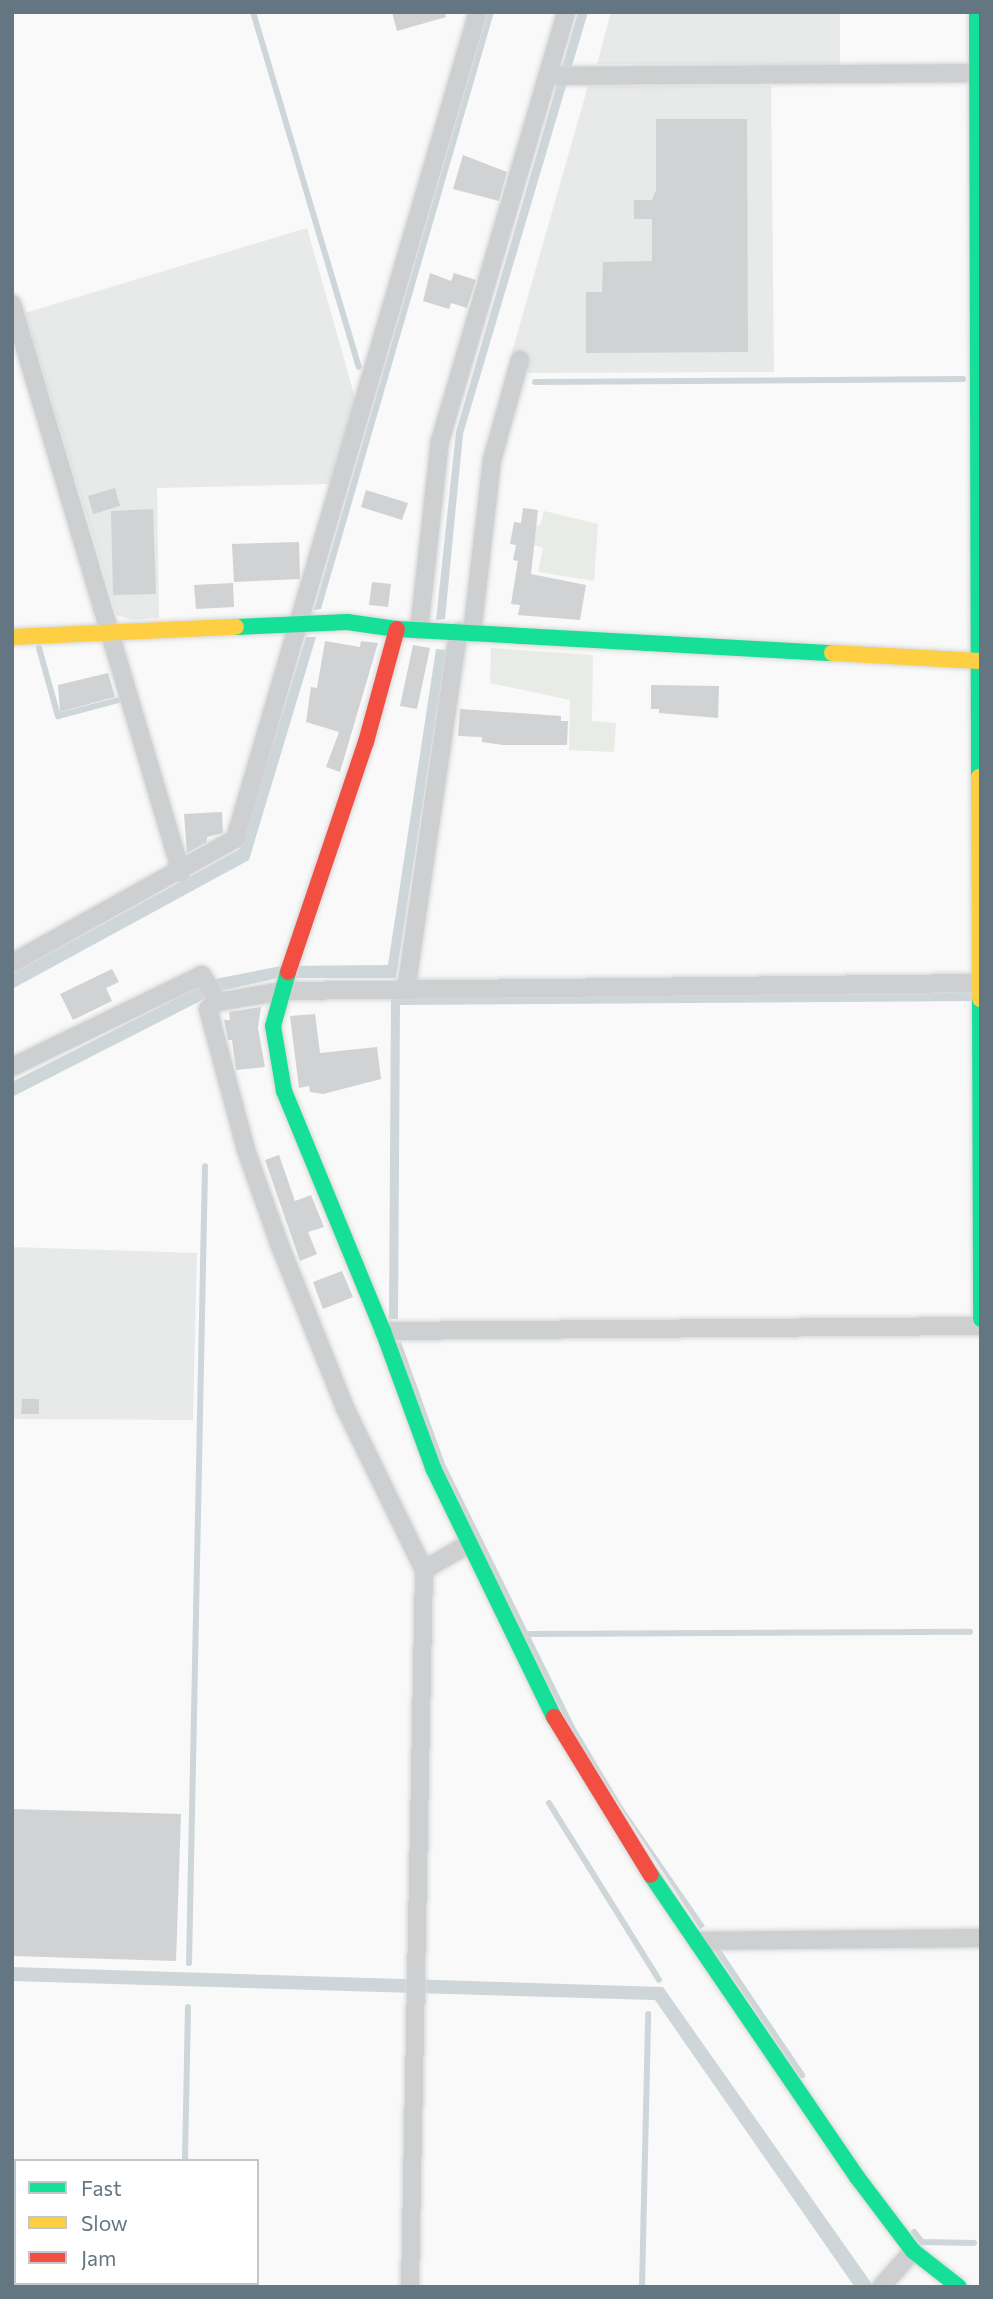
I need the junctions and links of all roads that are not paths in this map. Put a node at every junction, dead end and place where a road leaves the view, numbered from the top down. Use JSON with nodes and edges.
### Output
{"nodes":[{"id":1,"x":478,"y":12,"type":"edge"},
{"id":2,"x":566,"y":12,"type":"edge"},
{"id":3,"x":977,"y":12,"type":"edge"},
{"id":4,"x":979,"y":73,"type":"edge"},
{"id":5,"x":560,"y":76,"type":"junction"},
{"id":6,"x":12,"y":304,"type":"edge"},
{"id":7,"x":520,"y":360,"type":"dead end"},
{"id":8,"x":299,"y":625,"type":"junction"},
{"id":9,"x":397,"y":629,"type":"junction"},
{"id":10,"x":419,"y":630,"type":"junction"},
{"id":11,"x":465,"y":632,"type":"junction"},
{"id":12,"x":110,"y":633,"type":"junction"},
{"id":13,"x":12,"y":637,"type":"edge"},
{"id":14,"x":979,"y":661,"type":"edge"},
{"id":15,"x":181,"y":872,"type":"junction"},
{"id":16,"x":12,"y":963,"type":"edge"},
{"id":17,"x":980,"y":983,"type":"edge"},
{"id":18,"x":284,"y":988,"type":"junction"},
{"id":19,"x":406,"y":990,"type":"junction"},
{"id":20,"x":217,"y":1000,"type":"junction"},
{"id":21,"x":979,"y":1004,"type":"edge"},
{"id":22,"x":12,"y":1067,"type":"edge"},
{"id":23,"x":981,"y":1319,"type":"edge"},
{"id":24,"x":981,"y":1326,"type":"edge"},
{"id":25,"x":383,"y":1331,"type":"junction"},
{"id":26,"x":470,"y":1543,"type":"junction"},
{"id":27,"x":425,"y":1570,"type":"junction"},
{"id":28,"x":981,"y":1938,"type":"edge"},
{"id":29,"x":697,"y":1941,"type":"junction"},
{"id":30,"x":914,"y":2250,"type":"junction"},
{"id":31,"x":410,"y":2287,"type":"edge"},
{"id":32,"x":881,"y":2287,"type":"edge"},
{"id":33,"x":959,"y":2287,"type":"edge"}],
"edges":[{"from":1,"to":8,"type":"street"},
{"from":2,"to":5,"type":"street"},
{"from":3,"to":4,"type":"street"},
{"from":4,"to":5,"type":"street"},
{"from":4,"to":14,"type":"street"},
{"from":5,"to":10,"type":"street"},
{"from":6,"to":12,"type":"street"},
{"from":7,"to":11,"type":"street"},
{"from":8,"to":9,"type":"street"},
{"from":8,"to":12,"type":"street"},
{"from":8,"to":15,"type":"street"},
{"from":9,"to":10,"type":"street"},
{"from":9,"to":18,"type":"street"},
{"from":10,"to":11,"type":"street"},
{"from":11,"to":14,"type":"street"},
{"from":11,"to":19,"type":"street"},
{"from":12,"to":13,"type":"street"},
{"from":12,"to":15,"type":"street"},
{"from":14,"to":17,"type":"street"},
{"from":15,"to":16,"type":"street"},
{"from":17,"to":19,"type":"street"},
{"from":17,"to":21,"type":"street"},
{"from":18,"to":19,"type":"street"},
{"from":18,"to":20,"type":"street"},
{"from":18,"to":25,"type":"street"},
{"from":20,"to":22,"type":"street"},
{"from":20,"to":27,"type":"street"},
{"from":21,"to":23,"type":"street"},
{"from":24,"to":25,"type":"street"},
{"from":25,"to":26,"type":"street"},
{"from":26,"to":27,"type":"street"},
{"from":26,"to":29,"type":"street"},
{"from":27,"to":31,"type":"street"},
{"from":28,"to":29,"type":"street"},
{"from":29,"to":30,"type":"street"},
{"from":30,"to":32,"type":"street"},
{"from":30,"to":33,"type":"street"}]}
